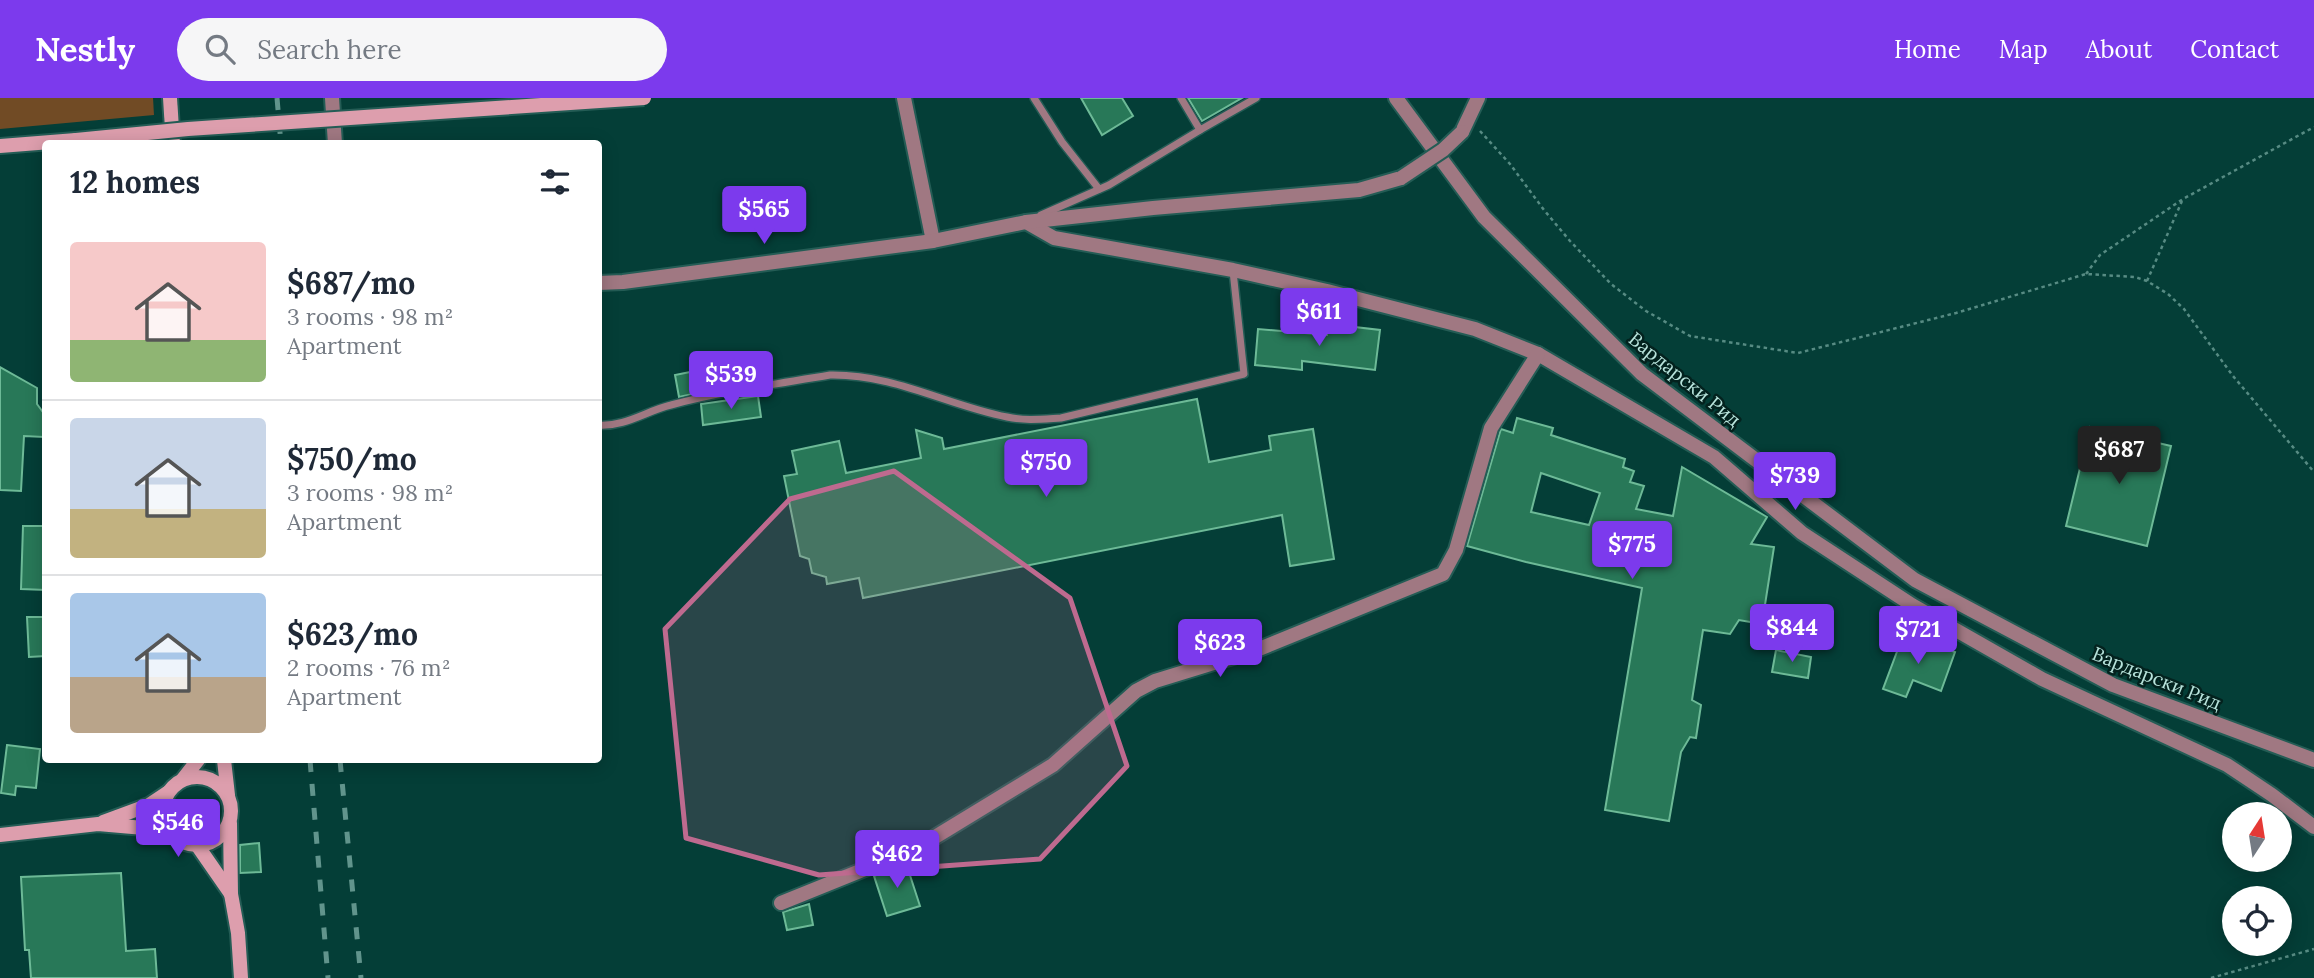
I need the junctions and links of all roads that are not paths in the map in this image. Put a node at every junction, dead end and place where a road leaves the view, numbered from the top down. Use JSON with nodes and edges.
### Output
{"nodes":[{"id":1,"x":170,"y":98,"type":"edge"},
{"id":2,"x":332,"y":98,"type":"edge"},
{"id":3,"x":644,"y":98,"type":"edge"},
{"id":4,"x":904,"y":98,"type":"edge"},
{"id":5,"x":1034,"y":98,"type":"edge"},
{"id":6,"x":1181,"y":98,"type":"edge"},
{"id":7,"x":1256,"y":98,"type":"edge"},
{"id":8,"x":1396,"y":98,"type":"edge"},
{"id":9,"x":1478,"y":98,"type":"edge"},
{"id":10,"x":1200,"y":130,"type":"junction"},
{"id":11,"x":76,"y":140,"type":"edge"},
{"id":12,"x":173,"y":140,"type":"edge"},
{"id":13,"x":335,"y":140,"type":"edge"},
{"id":14,"x":42,"y":143,"type":"edge"},
{"id":15,"x":0,"y":146,"type":"edge"},
{"id":16,"x":1099,"y":189,"type":"junction"},
{"id":17,"x":1026,"y":222,"type":"junction"},
{"id":18,"x":933,"y":241,"type":"junction"},
{"id":19,"x":1233,"y":270,"type":"junction"},
{"id":20,"x":602,"y":283,"type":"edge"},
{"id":21,"x":1538,"y":354,"type":"junction"},
{"id":22,"x":602,"y":425,"type":"edge"},
{"id":23,"x":2314,"y":760,"type":"edge"},
{"id":24,"x":196,"y":763,"type":"edge"},
{"id":25,"x":224,"y":763,"type":"edge"},
{"id":26,"x":183,"y":779,"type":"junction"},
{"id":27,"x":167,"y":793,"type":"junction"},
{"id":28,"x":228,"y":796,"type":"junction"},
{"id":29,"x":230,"y":821,"type":"junction"},
{"id":30,"x":98,"y":824,"type":"junction"},
{"id":31,"x":2314,"y":827,"type":"edge"},
{"id":32,"x":0,"y":835,"type":"edge"},
{"id":33,"x":173,"y":836,"type":"junction"},
{"id":34,"x":197,"y":845,"type":"junction"},
{"id":35,"x":230,"y":894,"type":"junction"},
{"id":36,"x":781,"y":903,"type":"dead end"},
{"id":37,"x":241,"y":978,"type":"edge"}],
"edges":[{"from":1,"to":12,"type":"street"},
{"from":2,"to":13,"type":"street"},
{"from":3,"to":11,"type":"street","bridge":true},
{"from":4,"to":18,"type":"street"},
{"from":5,"to":16,"type":"lane"},
{"from":6,"to":10,"type":"lane"},
{"from":7,"to":10,"type":"lane"},
{"from":8,"to":23,"type":"street","name":"Вардарски Рид"},
{"from":9,"to":17,"type":"street","bridge":true},
{"from":10,"to":16,"type":"lane"},
{"from":14,"to":15,"type":"street","bridge":true},
{"from":16,"to":17,"type":"lane"},
{"from":17,"to":18,"type":"street"},
{"from":17,"to":19,"type":"street"},
{"from":18,"to":20,"type":"street"},
{"from":19,"to":21,"type":"street"},
{"from":19,"to":22,"type":"lane"},
{"from":21,"to":31,"type":"street"},
{"from":21,"to":36,"type":"street"},
{"from":24,"to":26,"type":"street"},
{"from":25,"to":28,"type":"street"},
{"from":26,"to":27,"type":"street"},
{"from":26,"to":28,"type":"street"},
{"from":27,"to":30,"type":"street"},
{"from":27,"to":33,"type":"street"},
{"from":28,"to":29,"type":"street"},
{"from":29,"to":34,"type":"street"},
{"from":29,"to":35,"type":"street"},
{"from":30,"to":32,"type":"street"},
{"from":30,"to":33,"type":"street"},
{"from":33,"to":34,"type":"street"},
{"from":34,"to":35,"type":"street"},
{"from":35,"to":37,"type":"street"}]}
